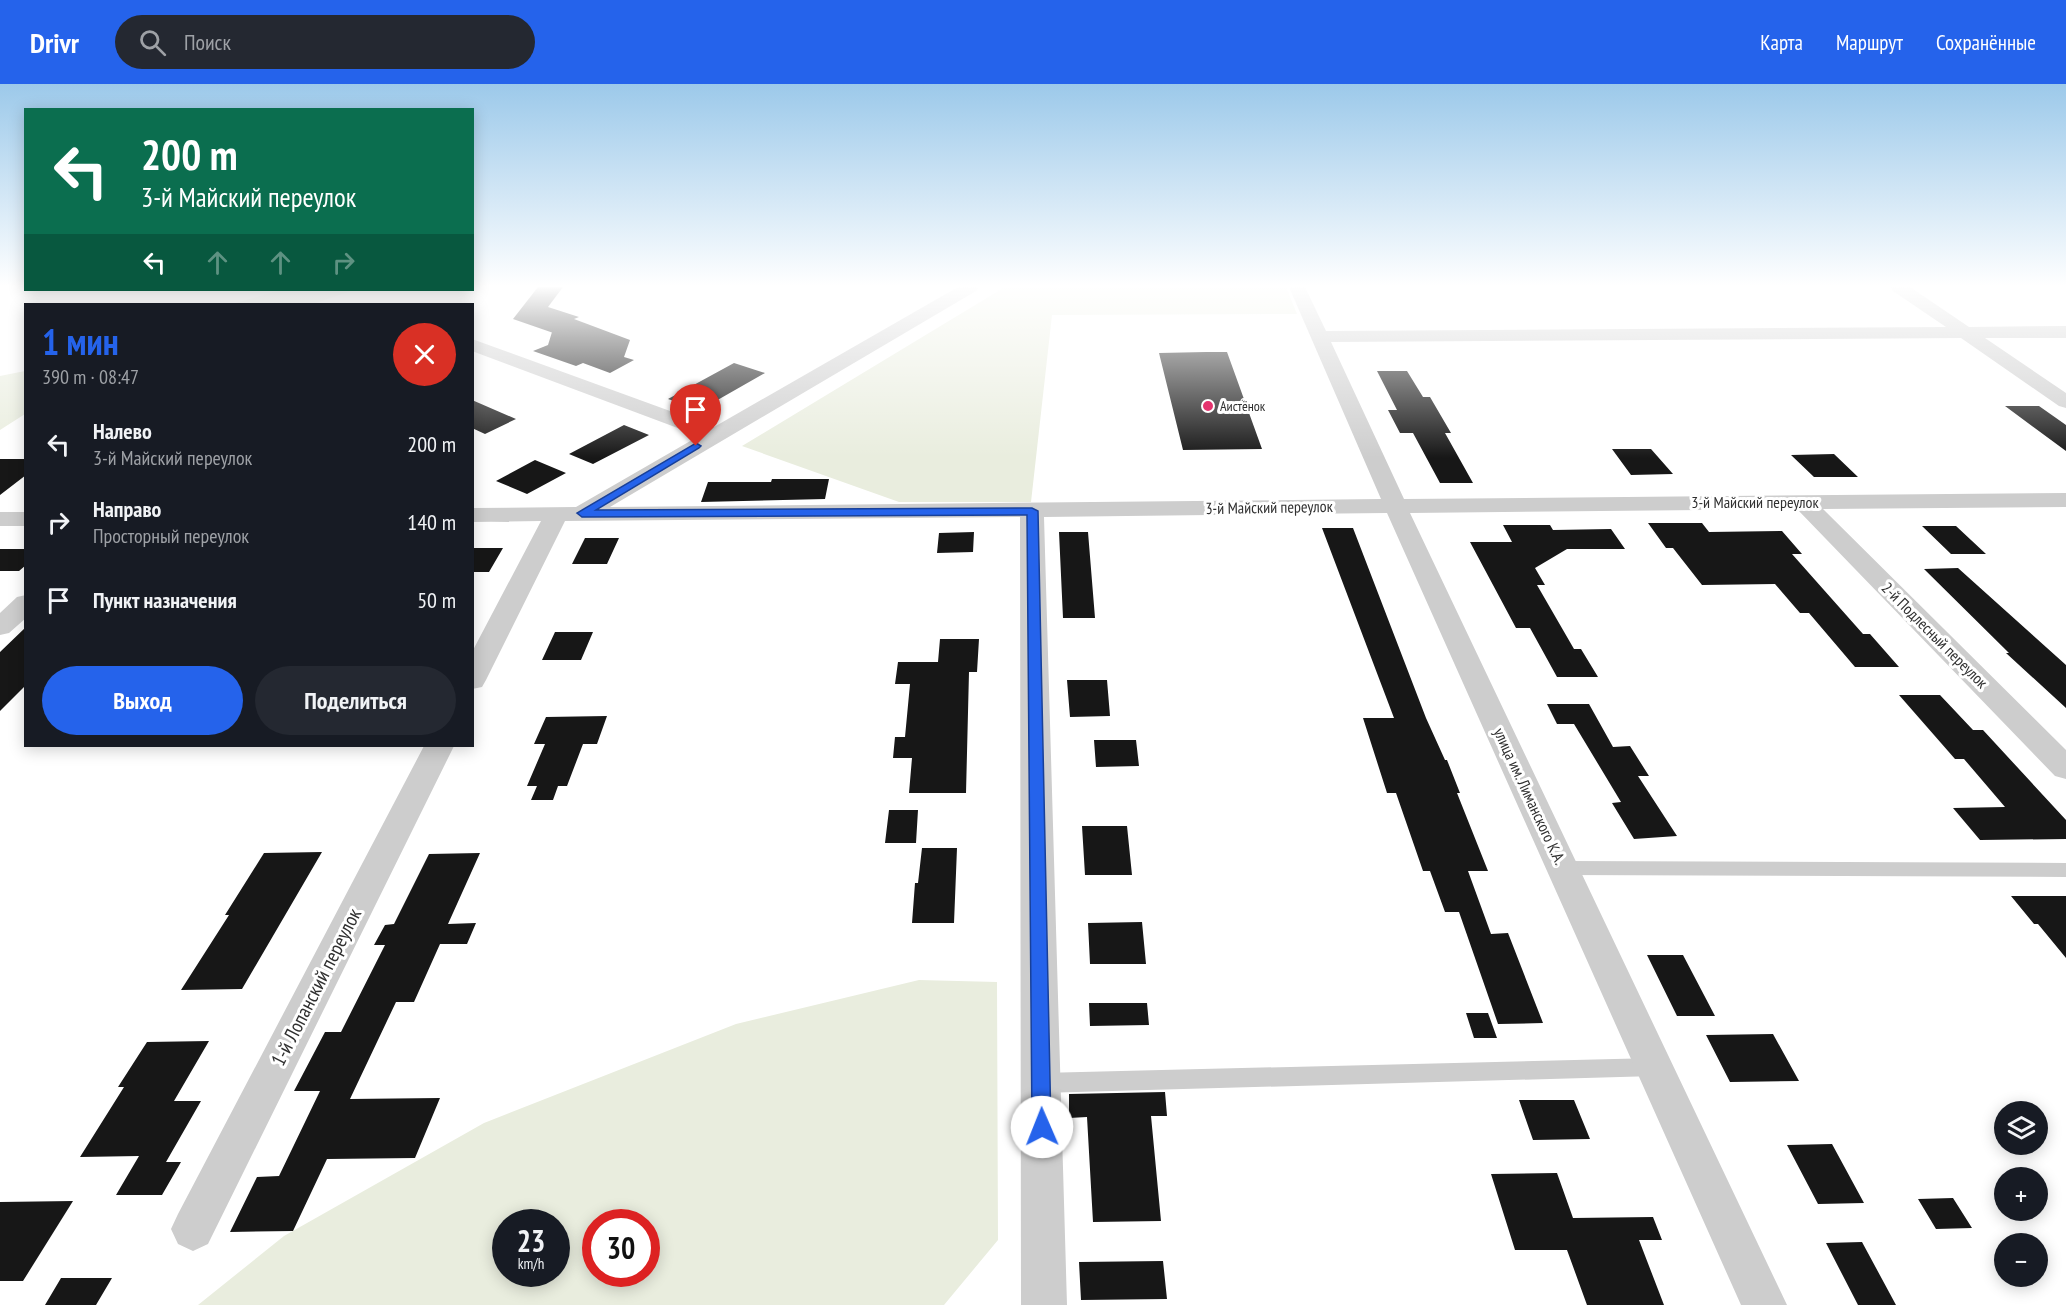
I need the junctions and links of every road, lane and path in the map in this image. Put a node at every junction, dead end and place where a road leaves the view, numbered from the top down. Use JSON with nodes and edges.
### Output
{"nodes":[{"id":1,"x":872,"y":344,"type":"edge"},
{"id":2,"x":1323,"y":344,"type":"edge"},
{"id":3,"x":1983,"y":344,"type":"edge"},
{"id":4,"x":474,"y":345,"type":"edge"},
{"id":5,"x":2066,"y":402,"type":"edge"},
{"id":6,"x":715,"y":435,"type":"junction"},
{"id":7,"x":2066,"y":500,"type":"edge"},
{"id":8,"x":1803,"y":502,"type":"junction"},
{"id":9,"x":1395,"y":505,"type":"junction"},
{"id":10,"x":1032,"y":511,"type":"junction"},
{"id":11,"x":570,"y":514,"type":"junction"},
{"id":12,"x":474,"y":515,"type":"edge"},
{"id":13,"x":0,"y":519,"type":"edge"},
{"id":14,"x":24,"y":519,"type":"edge"},
{"id":15,"x":24,"y":605,"type":"edge"},
{"id":16,"x":0,"y":627,"type":"edge"},
{"id":17,"x":474,"y":677,"type":"edge"},
{"id":18,"x":438,"y":747,"type":"edge"},
{"id":19,"x":2066,"y":768,"type":"edge"},
{"id":20,"x":1563,"y":868,"type":"junction"},
{"id":21,"x":2066,"y":870,"type":"edge"},
{"id":22,"x":1654,"y":1067,"type":"junction"},
{"id":23,"x":1041,"y":1083,"type":"junction"},
{"id":24,"x":193,"y":1229,"type":"dead end"},
{"id":25,"x":1044,"y":1305,"type":"edge"},
{"id":26,"x":1764,"y":1305,"type":"edge"}],
"edges":[{"from":1,"to":6,"type":"street"},
{"from":2,"to":9,"type":"street","name":"улица им. Лиманского К.А."},
{"from":3,"to":5,"type":"street"},
{"from":4,"to":6,"type":"street"},
{"from":6,"to":11,"type":"street"},
{"from":7,"to":8,"type":"street","name":"3-й Майский переулок"},
{"from":8,"to":9,"type":"street","name":"3-й Майский переулок"},
{"from":8,"to":19,"type":"street","name":"2-й Подлесный переулок"},
{"from":9,"to":10,"type":"street","name":"3-й Майский переулок"},
{"from":9,"to":20,"type":"street","name":"улица им. Лиманского К.А."},
{"from":10,"to":11,"type":"street","name":"3-й Майский переулок"},
{"from":10,"to":23,"type":"street"},
{"from":11,"to":12,"type":"street","name":"3-й Майский переулок"},
{"from":11,"to":17,"type":"street"},
{"from":13,"to":14,"type":"street"},
{"from":15,"to":16,"type":"street"},
{"from":18,"to":24,"type":"street","name":"1-й Лопанский переулок"},
{"from":20,"to":21,"type":"lane"},
{"from":20,"to":22,"type":"street","name":"улица им. Лиманского К.А."},
{"from":22,"to":23,"type":"lane"},
{"from":22,"to":26,"type":"street","name":"улица им. Лиманского К.А."},
{"from":23,"to":25,"type":"street"}]}
